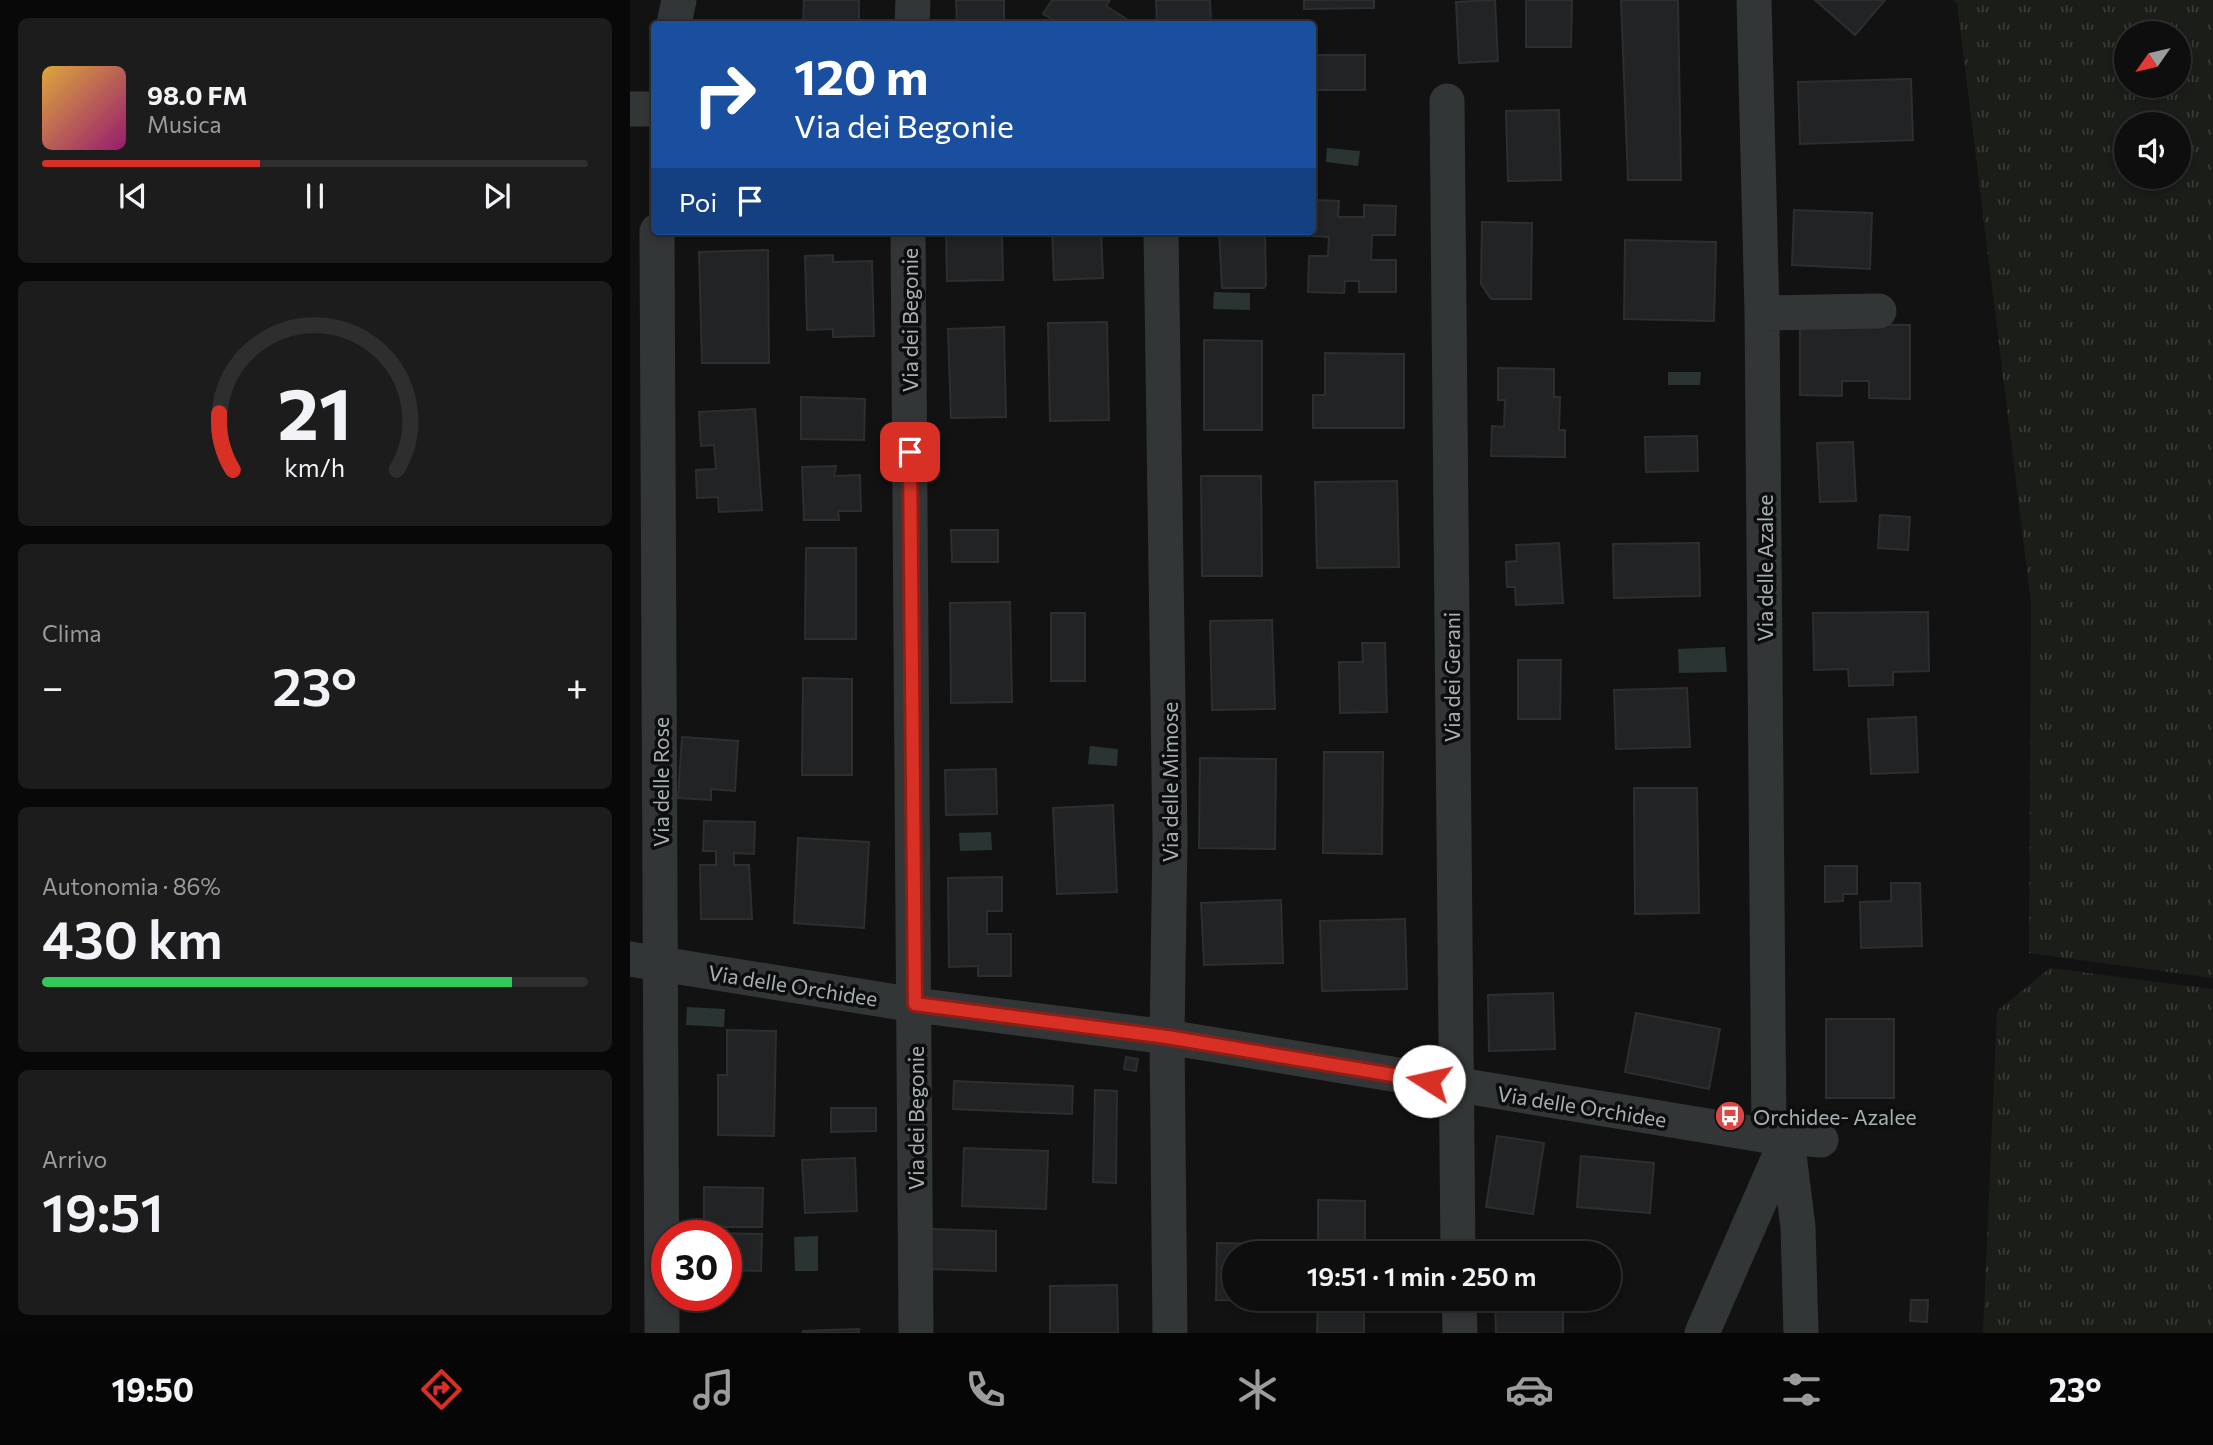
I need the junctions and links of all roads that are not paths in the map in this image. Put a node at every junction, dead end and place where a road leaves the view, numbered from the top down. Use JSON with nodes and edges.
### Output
{"nodes":[{"id":1,"x":679,"y":0,"type":"edge"},
{"id":2,"x":913,"y":0,"type":"edge"},
{"id":3,"x":1754,"y":0,"type":"edge"},
{"id":4,"x":675,"y":21,"type":"edge"},
{"id":5,"x":912,"y":21,"type":"edge"},
{"id":6,"x":1447,"y":101,"type":"dead end"},
{"id":7,"x":630,"y":109,"type":"edge"},
{"id":8,"x":651,"y":109,"type":"edge"},
{"id":9,"x":657,"y":235,"type":"edge"},
{"id":10,"x":908,"y":235,"type":"edge"},
{"id":11,"x":1161,"y":235,"type":"edge"},
{"id":12,"x":1879,"y":312,"type":"dead end"},
{"id":13,"x":1762,"y":313,"type":"junction"},
{"id":14,"x":645,"y":962,"type":"edge"},
{"id":15,"x":915,"y":1004,"type":"junction"},
{"id":16,"x":1167,"y":1037,"type":"junction"},
{"id":17,"x":1455,"y":1086,"type":"junction"},
{"id":18,"x":1778,"y":1137,"type":"junction"},
{"id":19,"x":1821,"y":1140,"type":"dead end"},
{"id":20,"x":1458,"y":1241,"type":"edge"},
{"id":21,"x":1459,"y":1311,"type":"edge"},
{"id":22,"x":662,"y":1333,"type":"edge"},
{"id":23,"x":916,"y":1333,"type":"edge"},
{"id":24,"x":1170,"y":1333,"type":"edge"},
{"id":25,"x":1460,"y":1333,"type":"edge"},
{"id":26,"x":1702,"y":1333,"type":"edge"},
{"id":27,"x":1801,"y":1333,"type":"edge"}],
"edges":[{"from":1,"to":4,"type":"street"},
{"from":2,"to":5,"type":"street"},
{"from":3,"to":13,"type":"street","name":"Via delle Azalee"},
{"from":6,"to":17,"type":"street","name":"Via dei Gerani"},
{"from":7,"to":8,"type":"street"},
{"from":9,"to":14,"type":"street","name":"Via delle Rose"},
{"from":10,"to":15,"type":"street","name":"Via dei Begonie"},
{"from":11,"to":16,"type":"street","name":"Via delle Mimose"},
{"from":12,"to":13,"type":"street"},
{"from":13,"to":18,"type":"street","name":"Via delle Azalee"},
{"from":14,"to":15,"type":"street","name":"Via delle Orchidee"},
{"from":14,"to":22,"type":"street","name":"Via delle Rose"},
{"from":15,"to":16,"type":"street","name":"Via delle Orchidee"},
{"from":15,"to":23,"type":"street","name":"Via dei Begonie"},
{"from":16,"to":17,"type":"street","name":"Via delle Orchidee"},
{"from":16,"to":24,"type":"street","name":"Via delle Mimose"},
{"from":17,"to":18,"type":"street","name":"Via delle Orchidee"},
{"from":17,"to":20,"type":"street","name":"Via dei Gerani"},
{"from":18,"to":19,"type":"street","name":"Via delle Orchidee"},
{"from":18,"to":26,"type":"street"},
{"from":18,"to":27,"type":"street"},
{"from":21,"to":25,"type":"street"}]}
